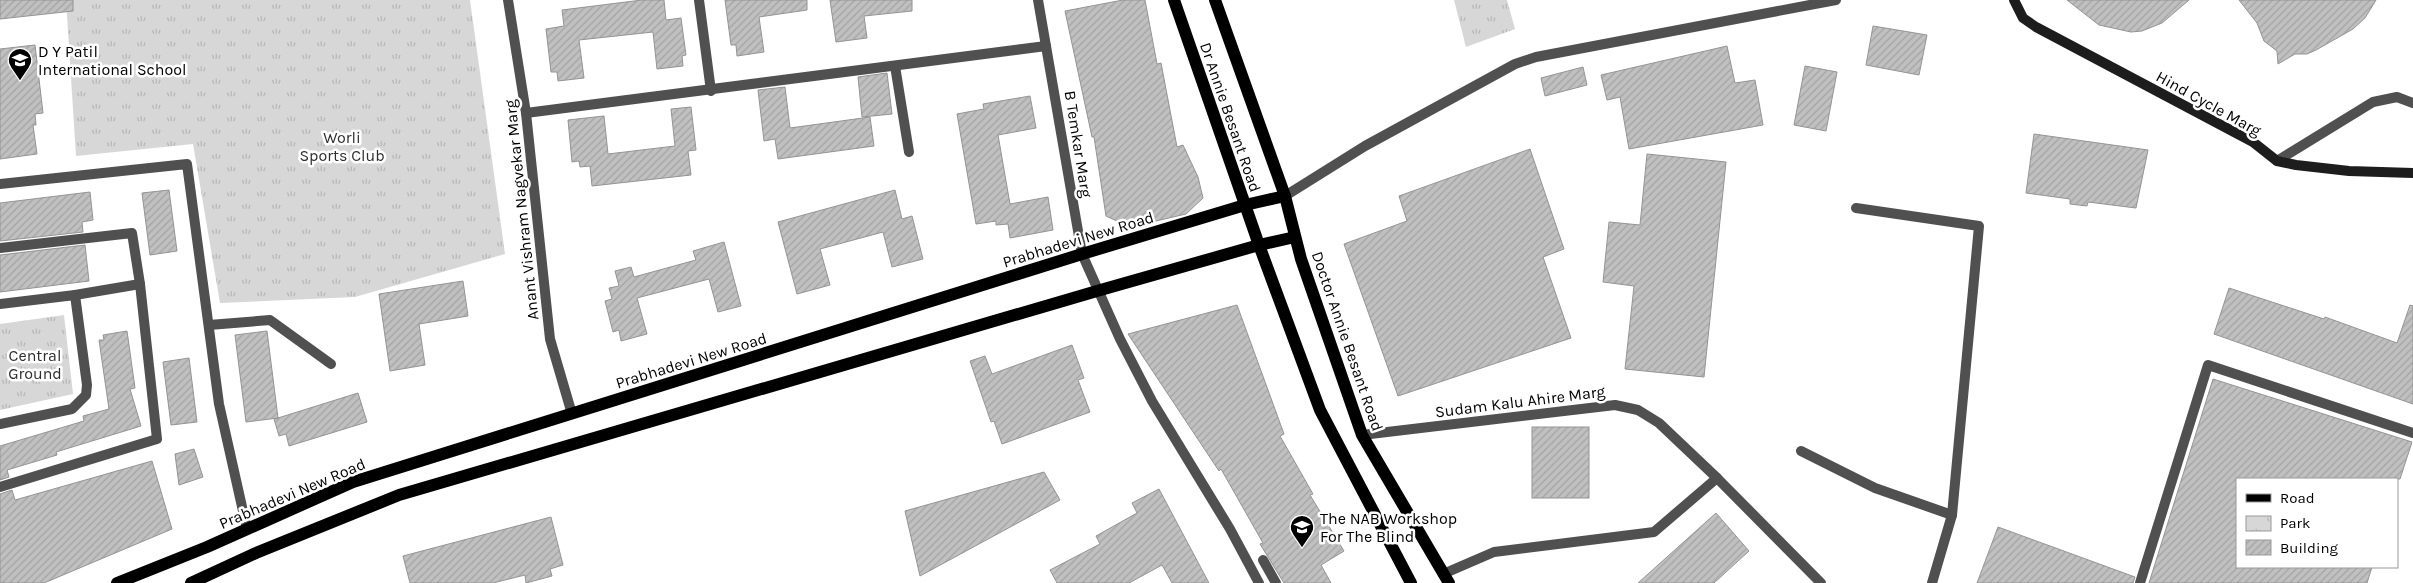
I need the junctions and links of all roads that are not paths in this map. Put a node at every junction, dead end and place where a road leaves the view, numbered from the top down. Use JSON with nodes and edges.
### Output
{"nodes":[{"id":1,"x":508,"y":0,"type":"edge"},
{"id":2,"x":698,"y":0,"type":"edge"},
{"id":3,"x":1038,"y":0,"type":"edge"},
{"id":4,"x":1174,"y":0,"type":"edge"},
{"id":5,"x":1215,"y":0,"type":"edge"},
{"id":6,"x":1836,"y":0,"type":"edge"},
{"id":7,"x":2014,"y":0,"type":"edge"},
{"id":8,"x":1046,"y":46,"type":"junction"},
{"id":9,"x":896,"y":66,"type":"junction"},
{"id":10,"x":711,"y":91,"type":"junction"},
{"id":11,"x":2413,"y":103,"type":"edge"},
{"id":12,"x":526,"y":113,"type":"junction"},
{"id":13,"x":909,"y":152,"type":"dead end"},
{"id":14,"x":2277,"y":161,"type":"junction"},
{"id":15,"x":2413,"y":172,"type":"edge"},
{"id":16,"x":0,"y":184,"type":"edge"},
{"id":17,"x":1285,"y":196,"type":"junction"},
{"id":18,"x":1245,"y":206,"type":"junction"},
{"id":19,"x":1856,"y":208,"type":"dead end"},
{"id":20,"x":1295,"y":237,"type":"junction"},
{"id":21,"x":1258,"y":245,"type":"junction"},
{"id":22,"x":0,"y":248,"type":"edge"},
{"id":23,"x":1082,"y":254,"type":"junction"},
{"id":24,"x":140,"y":284,"type":"junction"},
{"id":25,"x":1097,"y":290,"type":"junction"},
{"id":26,"x":75,"y":295,"type":"junction"},
{"id":27,"x":0,"y":304,"type":"edge"},
{"id":28,"x":209,"y":325,"type":"junction"},
{"id":29,"x":331,"y":364,"type":"dead end"},
{"id":30,"x":572,"y":414,"type":"junction"},
{"id":31,"x":0,"y":424,"type":"edge"},
{"id":32,"x":2413,"y":432,"type":"edge"},
{"id":33,"x":1362,"y":435,"type":"junction"},
{"id":34,"x":1801,"y":451,"type":"dead end"},
{"id":35,"x":1717,"y":478,"type":"junction"},
{"id":36,"x":0,"y":487,"type":"edge"},
{"id":37,"x":1952,"y":515,"type":"junction"},
{"id":38,"x":248,"y":529,"type":"junction"},
{"id":39,"x":1263,"y":560,"type":"dead end"},
{"id":40,"x":1446,"y":578,"type":"edge"},
{"id":41,"x":117,"y":583,"type":"edge"},
{"id":42,"x":191,"y":583,"type":"edge"},
{"id":43,"x":1259,"y":583,"type":"edge"},
{"id":44,"x":1276,"y":583,"type":"edge"},
{"id":45,"x":1411,"y":583,"type":"edge"},
{"id":46,"x":1821,"y":583,"type":"edge"},
{"id":47,"x":1932,"y":583,"type":"edge"},
{"id":48,"x":2140,"y":583,"type":"edge"}],
"edges":[{"from":1,"to":12,"type":"street","name":"Anant Vishram Nagvekar Marg"},
{"from":2,"to":10,"type":"street"},
{"from":3,"to":8,"type":"street","name":"B Temkar Marg"},
{"from":4,"to":18,"type":"main road","name":"Dr Annie Besant Road"},
{"from":5,"to":17,"type":"main road","name":"Dr Annie Besant Road"},
{"from":6,"to":17,"type":"street"},
{"from":7,"to":14,"type":"street","name":"Hind Cycle Marg"},
{"from":8,"to":9,"type":"street"},
{"from":8,"to":23,"type":"street","name":"B Temkar Marg"},
{"from":9,"to":10,"type":"street"},
{"from":9,"to":13,"type":"street"},
{"from":10,"to":12,"type":"street"},
{"from":11,"to":14,"type":"street"},
{"from":12,"to":30,"type":"street","name":"Anant Vishram Nagvekar Marg"},
{"from":14,"to":15,"type":"street","name":"Hind Cycle Marg"},
{"from":16,"to":28,"type":"street"},
{"from":17,"to":18,"type":"main road","name":"Prabhadevi New Road"},
{"from":17,"to":20,"type":"main road","name":"Dr Annie Besant Road"},
{"from":18,"to":21,"type":"main road","name":"Dr Annie Besant Road"},
{"from":18,"to":23,"type":"main road","name":"Prabhadevi New Road"},
{"from":19,"to":37,"type":"street"},
{"from":20,"to":21,"type":"main road"},
{"from":20,"to":33,"type":"main road","name":"Doctor Annie Besant Road"},
{"from":21,"to":25,"type":"main road"},
{"from":21,"to":45,"type":"main road"},
{"from":22,"to":24,"type":"street"},
{"from":23,"to":25,"type":"street","name":"B Temkar Marg"},
{"from":23,"to":30,"type":"main road","name":"Prabhadevi New Road"},
{"from":24,"to":26,"type":"street"},
{"from":24,"to":36,"type":"street"},
{"from":25,"to":42,"type":"main road"},
{"from":25,"to":43,"type":"street","name":"B Temkar Marg"},
{"from":26,"to":27,"type":"street"},
{"from":26,"to":31,"type":"street"},
{"from":28,"to":29,"type":"street"},
{"from":28,"to":38,"type":"street"},
{"from":30,"to":38,"type":"main road","name":"Prabhadevi New Road"},
{"from":32,"to":48,"type":"street"},
{"from":33,"to":35,"type":"street","name":"Sudam Kalu Ahire Marg"},
{"from":33,"to":40,"type":"main road","name":"Doctor Annie Besant Road"},
{"from":34,"to":37,"type":"street"},
{"from":35,"to":40,"type":"street"},
{"from":35,"to":46,"type":"street","name":"Sudam Kalu Ahire Marg"},
{"from":37,"to":47,"type":"street"},
{"from":38,"to":41,"type":"main road","name":"Prabhadevi New Road"},
{"from":39,"to":44,"type":"street"}]}
